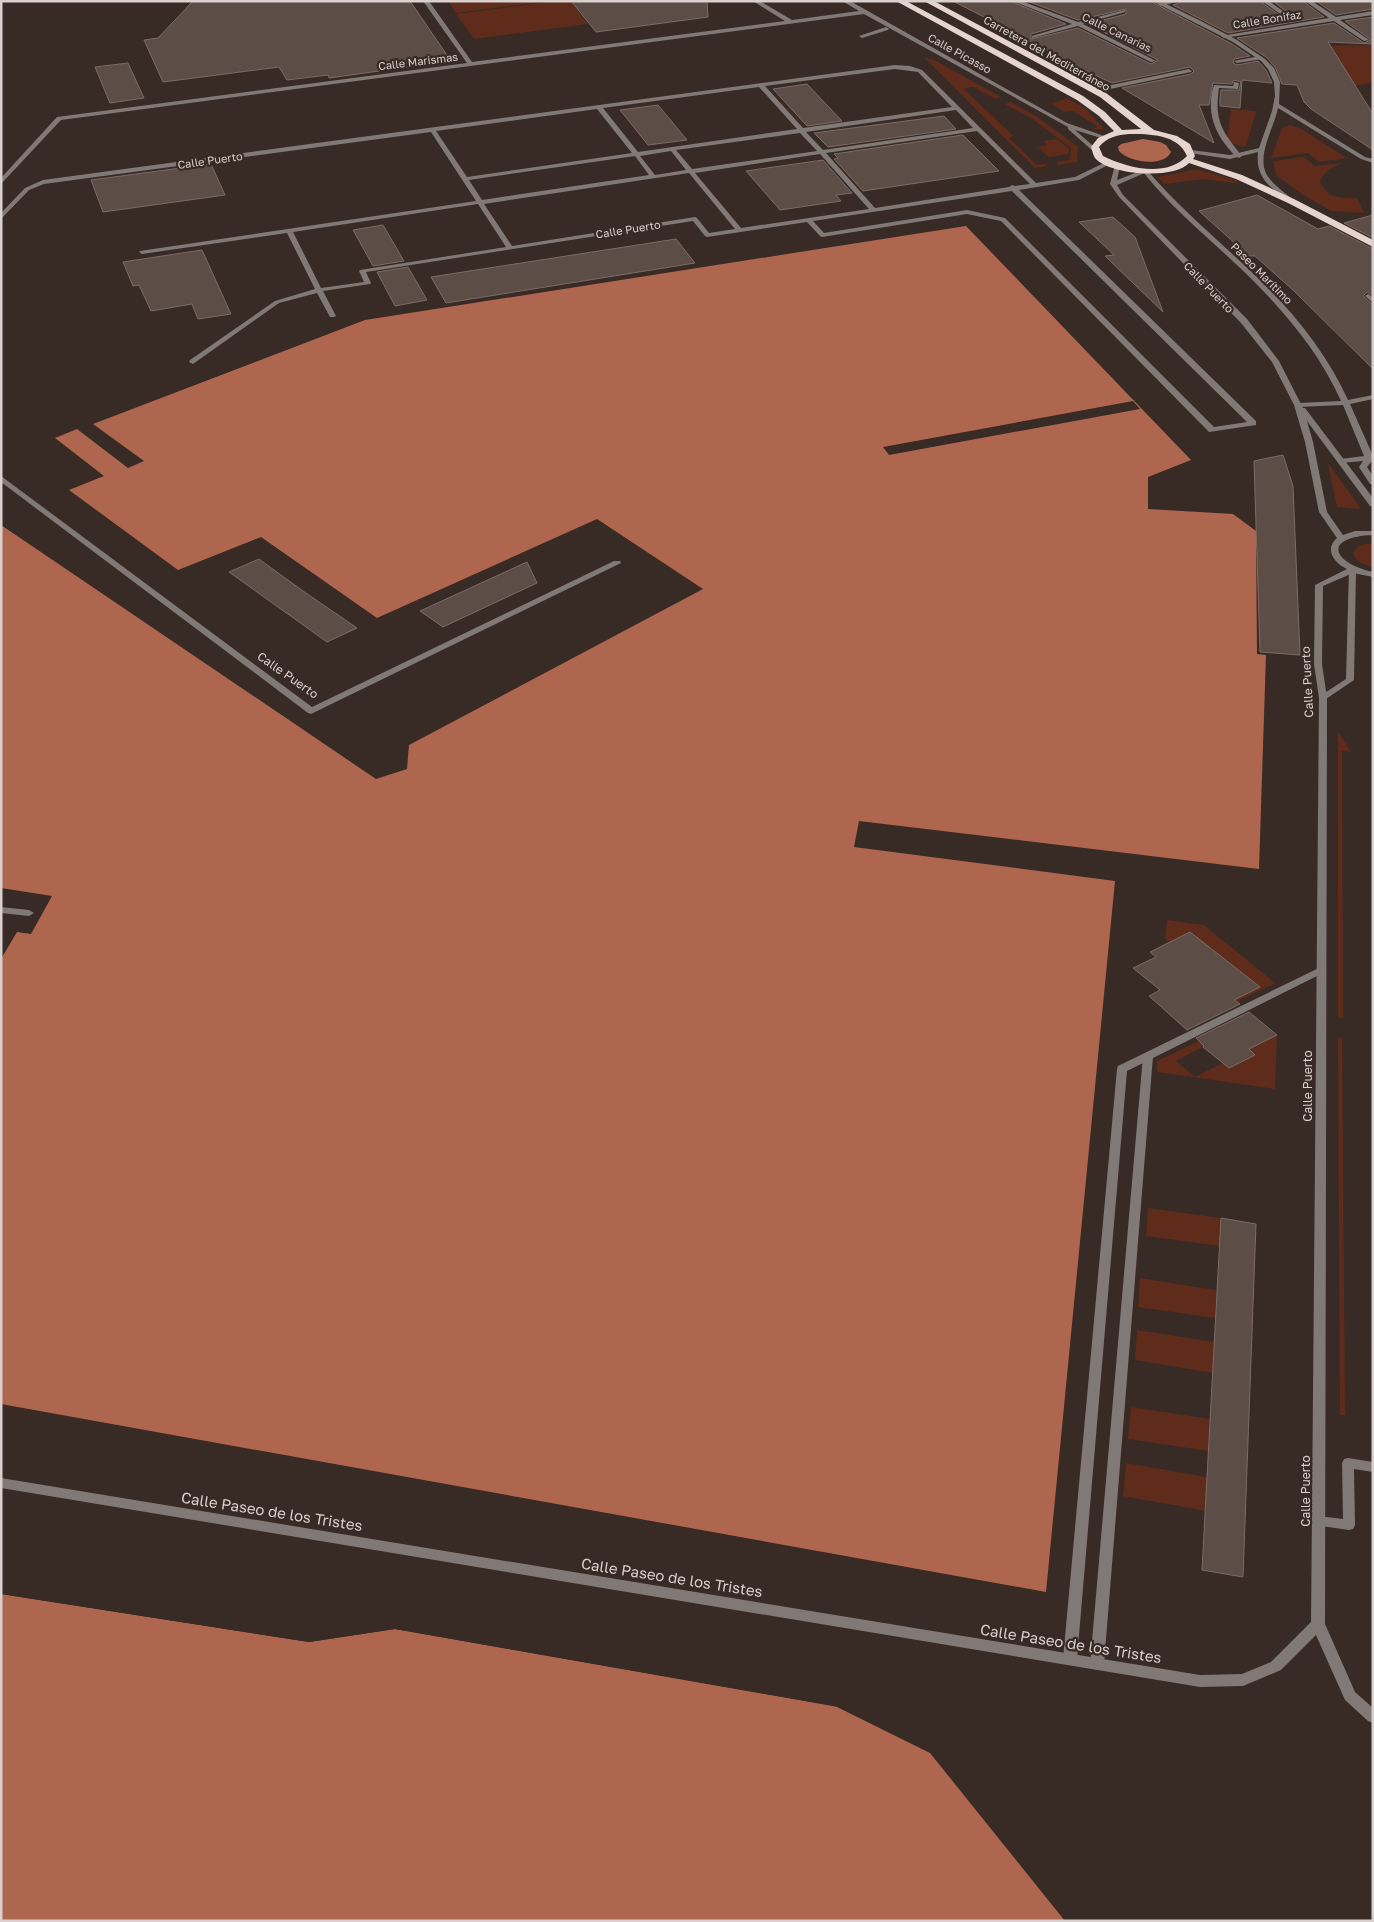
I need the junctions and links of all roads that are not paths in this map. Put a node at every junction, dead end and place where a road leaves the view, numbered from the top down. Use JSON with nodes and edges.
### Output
{"nodes":[{"id":1,"x":426,"y":1,"type":"edge"},
{"id":2,"x":756,"y":1,"type":"edge"},
{"id":3,"x":846,"y":1,"type":"edge"},
{"id":4,"x":900,"y":1,"type":"edge"},
{"id":5,"x":1015,"y":1,"type":"edge"},
{"id":6,"x":1178,"y":1,"type":"edge"},
{"id":7,"x":1265,"y":1,"type":"edge"},
{"id":8,"x":1308,"y":1,"type":"edge"},
{"id":9,"x":931,"y":2,"type":"edge"},
{"id":10,"x":1158,"y":3,"type":"edge"},
{"id":11,"x":1123,"y":11,"type":"dead end"},
{"id":12,"x":865,"y":12,"type":"junction"},
{"id":13,"x":1373,"y":13,"type":"edge"},
{"id":14,"x":1288,"y":17,"type":"dead end"},
{"id":15,"x":1334,"y":19,"type":"junction"},
{"id":16,"x":790,"y":22,"type":"junction"},
{"id":17,"x":1080,"y":25,"type":"junction"},
{"id":18,"x":886,"y":30,"type":"dead end"},
{"id":19,"x":862,"y":36,"type":"dead end"},
{"id":20,"x":1224,"y":36,"type":"junction"},
{"id":21,"x":1034,"y":37,"type":"dead end"},
{"id":22,"x":1366,"y":40,"type":"dead end"},
{"id":23,"x":1260,"y":58,"type":"junction"},
{"id":24,"x":1153,"y":61,"type":"dead end"},
{"id":25,"x":1237,"y":61,"type":"dead end"},
{"id":26,"x":471,"y":64,"type":"junction"},
{"id":27,"x":1189,"y":71,"type":"dead end"},
{"id":28,"x":1236,"y":82,"type":"dead end"},
{"id":29,"x":760,"y":85,"type":"junction"},
{"id":30,"x":1084,"y":85,"type":"junction"},
{"id":31,"x":1277,"y":105,"type":"junction"},
{"id":32,"x":599,"y":107,"type":"junction"},
{"id":33,"x":957,"y":108,"type":"junction"},
{"id":34,"x":1065,"y":124,"type":"junction"},
{"id":35,"x":432,"y":129,"type":"junction"},
{"id":36,"x":978,"y":129,"type":"junction"},
{"id":37,"x":802,"y":130,"type":"junction"},
{"id":38,"x":1120,"y":132,"type":"junction"},
{"id":39,"x":1151,"y":132,"type":"junction"},
{"id":40,"x":1104,"y":137,"type":"junction"},
{"id":41,"x":672,"y":149,"type":"junction"},
{"id":42,"x":1261,"y":150,"type":"junction"},
{"id":43,"x":1096,"y":151,"type":"junction"},
{"id":44,"x":821,"y":152,"type":"junction"},
{"id":45,"x":636,"y":154,"type":"junction"},
{"id":46,"x":1190,"y":156,"type":"junction"},
{"id":47,"x":1239,"y":156,"type":"junction"},
{"id":48,"x":1373,"y":161,"type":"edge"},
{"id":49,"x":1113,"y":164,"type":"junction"},
{"id":50,"x":690,"y":171,"type":"junction"},
{"id":51,"x":1145,"y":171,"type":"junction"},
{"id":52,"x":654,"y":177,"type":"junction"},
{"id":53,"x":465,"y":179,"type":"junction"},
{"id":54,"x":1,"y":182,"type":"edge"},
{"id":55,"x":1033,"y":184,"type":"junction"},
{"id":56,"x":1114,"y":184,"type":"junction"},
{"id":57,"x":1012,"y":187,"type":"junction"},
{"id":58,"x":1291,"y":201,"type":"junction"},
{"id":59,"x":480,"y":202,"type":"junction"},
{"id":60,"x":873,"y":209,"type":"junction"},
{"id":61,"x":1,"y":217,"type":"edge"},
{"id":62,"x":808,"y":219,"type":"junction"},
{"id":63,"x":289,"y":230,"type":"junction"},
{"id":64,"x":739,"y":230,"type":"junction"},
{"id":65,"x":1373,"y":244,"type":"edge"},
{"id":66,"x":510,"y":248,"type":"junction"},
{"id":67,"x":142,"y":252,"type":"dead end"},
{"id":68,"x":319,"y":290,"type":"junction"},
{"id":69,"x":332,"y":316,"type":"dead end"},
{"id":70,"x":193,"y":362,"type":"dead end"},
{"id":71,"x":1373,"y":397,"type":"edge"},
{"id":72,"x":1346,"y":403,"type":"junction"},
{"id":73,"x":1298,"y":405,"type":"junction"},
{"id":74,"x":1371,"y":458,"type":"edge"},
{"id":75,"x":1341,"y":461,"type":"junction"},
{"id":76,"x":1,"y":478,"type":"edge"},
{"id":77,"x":1373,"y":482,"type":"edge"},
{"id":78,"x":1373,"y":504,"type":"edge"},
{"id":79,"x":1373,"y":533,"type":"edge"},
{"id":80,"x":1341,"y":538,"type":"junction"},
{"id":81,"x":617,"y":563,"type":"dead end"},
{"id":82,"x":1352,"y":570,"type":"junction"},
{"id":83,"x":1373,"y":576,"type":"edge"},
{"id":84,"x":1323,"y":698,"type":"junction"},
{"id":85,"x":1,"y":910,"type":"edge"},
{"id":86,"x":29,"y":913,"type":"dead end"},
{"id":87,"x":1322,"y":970,"type":"junction"},
{"id":88,"x":1148,"y":1056,"type":"junction"},
{"id":89,"x":1373,"y":1467,"type":"edge"},
{"id":90,"x":1,"y":1482,"type":"edge"},
{"id":91,"x":1318,"y":1520,"type":"junction"},
{"id":92,"x":1318,"y":1624,"type":"junction"},
{"id":93,"x":1070,"y":1659,"type":"junction"},
{"id":94,"x":1097,"y":1664,"type":"junction"},
{"id":95,"x":1373,"y":1717,"type":"edge"}],
"edges":[{"from":1,"to":26,"type":"street"},
{"from":2,"to":16,"type":"street"},
{"from":3,"to":12,"type":"street","name":"Calle Picasso"},
{"from":4,"to":38,"type":"highway","name":"Carretera del Mediterráneo"},
{"from":5,"to":17,"type":"street","name":"Calle Canarias"},
{"from":6,"to":10,"type":"street"},
{"from":7,"to":14,"type":"street"},
{"from":8,"to":15,"type":"street"},
{"from":9,"to":30,"type":"highway","name":"Carretera del Mediterráneo"},
{"from":10,"to":20,"type":"street"},
{"from":11,"to":17,"type":"street"},
{"from":12,"to":16,"type":"street","name":"Calle Marismas"},
{"from":12,"to":34,"type":"street","name":"Calle Picasso"},
{"from":13,"to":15,"type":"street","name":"Calle Bonifaz"},
{"from":15,"to":20,"type":"street","name":"Calle Bonifaz"},
{"from":15,"to":22,"type":"street"},
{"from":16,"to":26,"type":"street","name":"Calle Marismas"},
{"from":17,"to":21,"type":"street"},
{"from":17,"to":24,"type":"street","name":"Calle Canarias"},
{"from":18,"to":19,"type":"street"},
{"from":20,"to":23,"type":"street"},
{"from":23,"to":25,"type":"street"},
{"from":23,"to":31,"type":"street"},
{"from":26,"to":54,"type":"street","name":"Calle Marismas"},
{"from":27,"to":30,"type":"street"},
{"from":28,"to":47,"type":"street"},
{"from":29,"to":32,"type":"street","name":"Calle Puerto"},
{"from":29,"to":33,"type":"street","name":"Calle Puerto"},
{"from":29,"to":37,"type":"street"},
{"from":30,"to":39,"type":"highway","name":"Carretera del Mediterráneo"},
{"from":31,"to":42,"type":"street"},
{"from":31,"to":48,"type":"street"},
{"from":32,"to":35,"type":"street","name":"Calle Puerto"},
{"from":32,"to":45,"type":"street"},
{"from":33,"to":36,"type":"street","name":"Calle Puerto"},
{"from":33,"to":37,"type":"street"},
{"from":34,"to":40,"type":"street"},
{"from":34,"to":43,"type":"street"},
{"from":35,"to":53,"type":"street"},
{"from":35,"to":61,"type":"street","name":"Calle Puerto"},
{"from":36,"to":44,"type":"street"},
{"from":36,"to":55,"type":"street","name":"Calle Puerto"},
{"from":37,"to":41,"type":"street"},
{"from":37,"to":44,"type":"street"},
{"from":38,"to":39,"type":"highway"},
{"from":38,"to":40,"type":"highway"},
{"from":39,"to":46,"type":"highway"},
{"from":40,"to":43,"type":"highway"},
{"from":41,"to":45,"type":"street"},
{"from":41,"to":50,"type":"street"},
{"from":42,"to":47,"type":"street"},
{"from":42,"to":58,"type":"street"},
{"from":43,"to":49,"type":"highway"},
{"from":44,"to":50,"type":"street"},
{"from":44,"to":60,"type":"street"},
{"from":45,"to":52,"type":"street"},
{"from":45,"to":53,"type":"street"},
{"from":46,"to":47,"type":"street"},
{"from":46,"to":51,"type":"highway"},
{"from":46,"to":58,"type":"highway"},
{"from":49,"to":51,"type":"highway"},
{"from":49,"to":55,"type":"street","name":"Calle Puerto"},
{"from":49,"to":56,"type":"street"},
{"from":50,"to":52,"type":"street"},
{"from":50,"to":64,"type":"street"},
{"from":51,"to":56,"type":"street"},
{"from":51,"to":72,"type":"street","name":"Paseo Marítimo"},
{"from":52,"to":59,"type":"street"},
{"from":53,"to":59,"type":"street"},
{"from":55,"to":57,"type":"street","name":"Calle Puerto"},
{"from":56,"to":73,"type":"street","name":"Calle Puerto"},
{"from":57,"to":60,"type":"street","name":"Calle Puerto"},
{"from":57,"to":62,"type":"street"},
{"from":58,"to":65,"type":"highway"},
{"from":59,"to":63,"type":"street"},
{"from":59,"to":66,"type":"street"},
{"from":60,"to":62,"type":"street","name":"Calle Puerto"},
{"from":62,"to":64,"type":"street","name":"Calle Puerto"},
{"from":63,"to":67,"type":"street"},
{"from":63,"to":68,"type":"street"},
{"from":64,"to":66,"type":"street","name":"Calle Puerto"},
{"from":66,"to":68,"type":"street","name":"Calle Puerto"},
{"from":68,"to":69,"type":"street"},
{"from":68,"to":70,"type":"street","name":"Calle Puerto"},
{"from":71,"to":72,"type":"street"},
{"from":72,"to":73,"type":"street"},
{"from":72,"to":74,"type":"street","name":"Paseo Marítimo"},
{"from":73,"to":75,"type":"street"},
{"from":73,"to":80,"type":"street","name":"Calle Puerto"},
{"from":74,"to":75,"type":"street"},
{"from":74,"to":77,"type":"street","name":"Paseo Marítimo"},
{"from":75,"to":78,"type":"street"},
{"from":76,"to":81,"type":"street","name":"Calle Puerto"},
{"from":79,"to":80,"type":"street"},
{"from":80,"to":82,"type":"street"},
{"from":82,"to":83,"type":"street"},
{"from":82,"to":84,"type":"street"},
{"from":82,"to":84,"type":"street","name":"Calle Puerto"},
{"from":84,"to":87,"type":"street","name":"Calle Puerto"},
{"from":85,"to":86,"type":"street"},
{"from":87,"to":88,"type":"street"},
{"from":87,"to":91,"type":"street","name":"Calle Puerto"},
{"from":88,"to":93,"type":"street"},
{"from":88,"to":94,"type":"street"},
{"from":89,"to":91,"type":"street"},
{"from":90,"to":93,"type":"street","name":"Calle Paseo de los Tristes"},
{"from":91,"to":92,"type":"street","name":"Calle Puerto"},
{"from":92,"to":94,"type":"street","name":"Calle Paseo de los Tristes"},
{"from":92,"to":95,"type":"street"},
{"from":93,"to":94,"type":"street","name":"Calle Paseo de los Tristes"}]}
